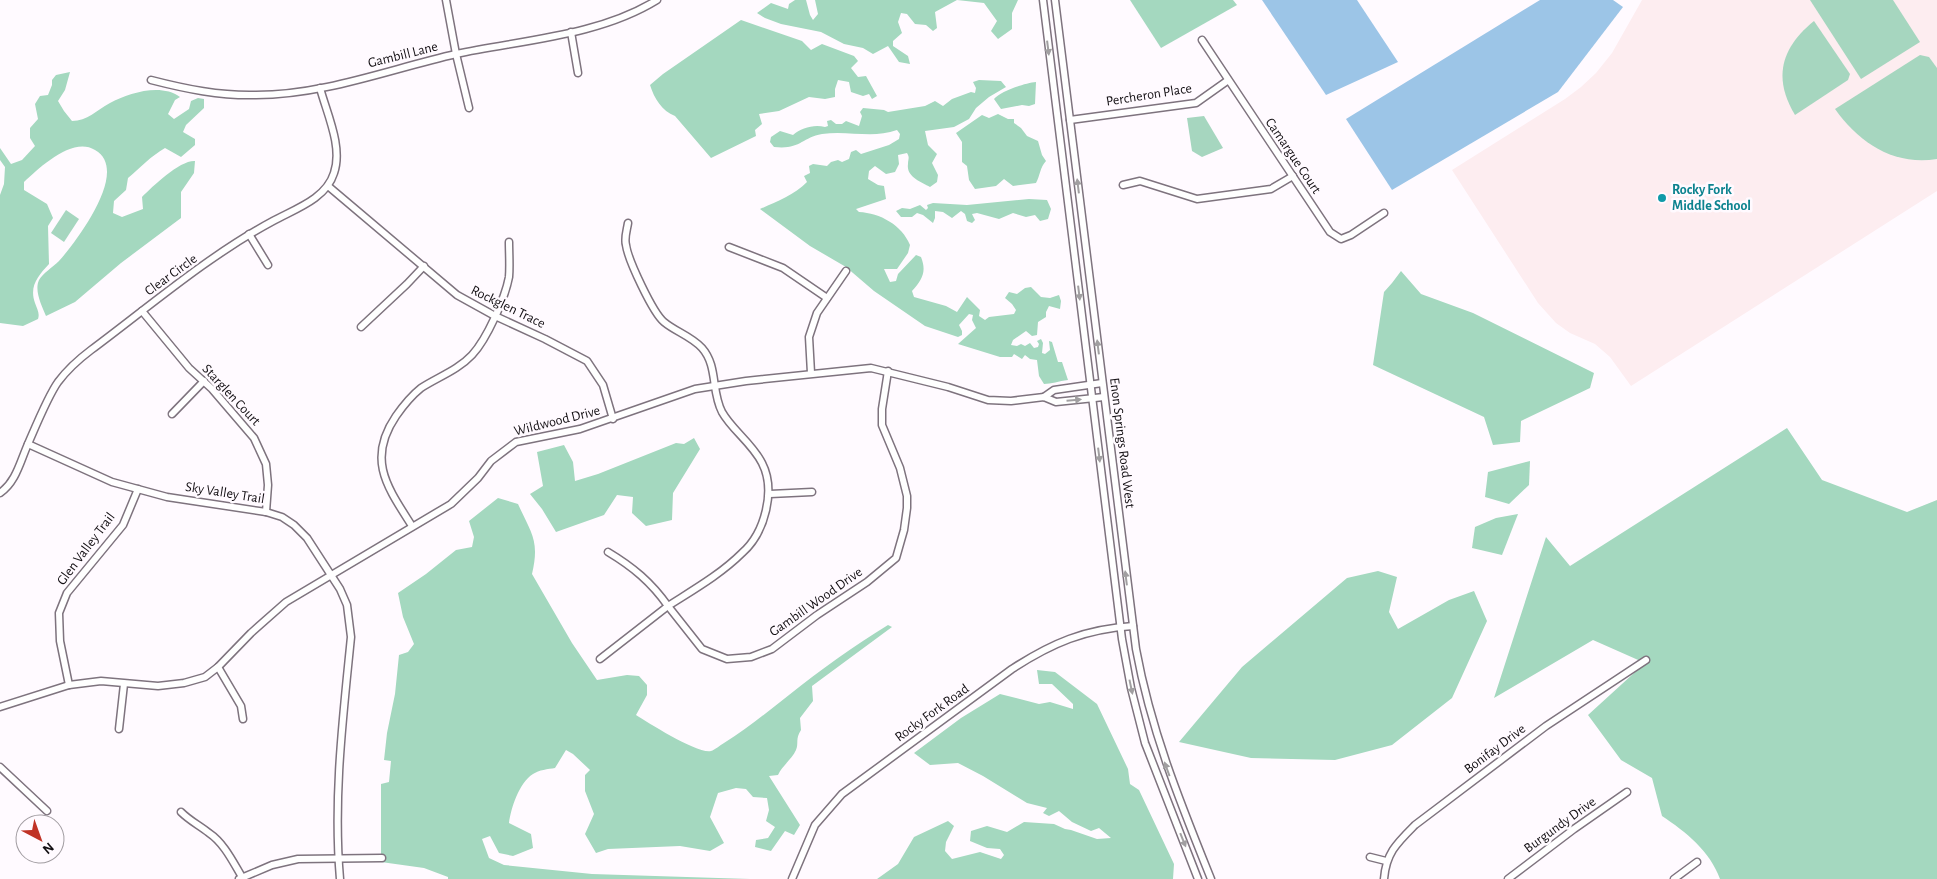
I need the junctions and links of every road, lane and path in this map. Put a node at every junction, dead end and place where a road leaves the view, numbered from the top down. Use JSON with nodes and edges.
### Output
{"nodes":[{"id":1,"x":446,"y":0,"type":"edge"},
{"id":2,"x":657,"y":0,"type":"edge"},
{"id":3,"x":1043,"y":0,"type":"edge"},
{"id":4,"x":1055,"y":0,"type":"edge"},
{"id":5,"x":570,"y":32,"type":"junction"},
{"id":6,"x":1202,"y":40,"type":"dead end"},
{"id":7,"x":456,"y":54,"type":"junction"},
{"id":8,"x":578,"y":73,"type":"dead end"},
{"id":9,"x":151,"y":80,"type":"dead end"},
{"id":10,"x":1227,"y":81,"type":"junction"},
{"id":11,"x":320,"y":88,"type":"junction"},
{"id":12,"x":469,"y":108,"type":"dead end"},
{"id":13,"x":1070,"y":120,"type":"junction"},
{"id":14,"x":1292,"y":176,"type":"junction"},
{"id":15,"x":1123,"y":185,"type":"dead end"},
{"id":16,"x":328,"y":186,"type":"junction"},
{"id":17,"x":1384,"y":213,"type":"dead end"},
{"id":18,"x":628,"y":223,"type":"dead end"},
{"id":19,"x":249,"y":234,"type":"junction"},
{"id":20,"x":509,"y":242,"type":"dead end"},
{"id":21,"x":729,"y":247,"type":"dead end"},
{"id":22,"x":268,"y":265,"type":"dead end"},
{"id":23,"x":424,"y":266,"type":"junction"},
{"id":24,"x":846,"y":271,"type":"dead end"},
{"id":25,"x":827,"y":298,"type":"junction"},
{"id":26,"x":142,"y":311,"type":"junction"},
{"id":27,"x":495,"y":316,"type":"junction"},
{"id":28,"x":361,"y":327,"type":"dead end"},
{"id":29,"x":888,"y":372,"type":"junction"},
{"id":30,"x":811,"y":373,"type":"junction"},
{"id":31,"x":204,"y":380,"type":"junction"},
{"id":32,"x":1102,"y":383,"type":"junction"},
{"id":33,"x":1090,"y":384,"type":"junction"},
{"id":34,"x":715,"y":386,"type":"junction"},
{"id":35,"x":1044,"y":397,"type":"junction"},
{"id":36,"x":1104,"y":397,"type":"junction"},
{"id":37,"x":1092,"y":398,"type":"junction"},
{"id":38,"x":172,"y":414,"type":"dead end"},
{"id":39,"x":613,"y":419,"type":"junction"},
{"id":40,"x":28,"y":444,"type":"junction"},
{"id":41,"x":138,"y":489,"type":"junction"},
{"id":42,"x":812,"y":492,"type":"dead end"},
{"id":43,"x":0,"y":493,"type":"edge"},
{"id":44,"x":770,"y":494,"type":"junction"},
{"id":45,"x":266,"y":512,"type":"junction"},
{"id":46,"x":412,"y":526,"type":"junction"},
{"id":47,"x":608,"y":552,"type":"dead end"},
{"id":48,"x":331,"y":576,"type":"junction"},
{"id":49,"x":668,"y":606,"type":"junction"},
{"id":50,"x":1132,"y":626,"type":"junction"},
{"id":51,"x":1120,"y":628,"type":"junction"},
{"id":52,"x":600,"y":659,"type":"dead end"},
{"id":53,"x":1646,"y":660,"type":"dead end"},
{"id":54,"x":218,"y":667,"type":"junction"},
{"id":55,"x":124,"y":684,"type":"junction"},
{"id":56,"x":69,"y":685,"type":"junction"},
{"id":57,"x":0,"y":707,"type":"edge"},
{"id":58,"x":243,"y":719,"type":"dead end"},
{"id":59,"x":120,"y":728,"type":"dead end"},
{"id":60,"x":0,"y":767,"type":"edge"},
{"id":61,"x":1627,"y":792,"type":"dead end"},
{"id":62,"x":47,"y":811,"type":"dead end"},
{"id":63,"x":181,"y":812,"type":"dead end"},
{"id":64,"x":338,"y":857,"type":"junction"},
{"id":65,"x":1370,"y":857,"type":"dead end"},
{"id":66,"x":382,"y":858,"type":"dead end"},
{"id":67,"x":1386,"y":861,"type":"junction"},
{"id":68,"x":1697,"y":862,"type":"dead end"},
{"id":69,"x":240,"y":878,"type":"edge"},
{"id":70,"x":340,"y":879,"type":"edge"},
{"id":71,"x":792,"y":879,"type":"edge"},
{"id":72,"x":1198,"y":879,"type":"edge"},
{"id":73,"x":1211,"y":879,"type":"edge"},
{"id":74,"x":1384,"y":879,"type":"edge"},
{"id":75,"x":1508,"y":879,"type":"edge"},
{"id":76,"x":1674,"y":879,"type":"edge"}],
"edges":[{"from":1,"to":7,"type":"street"},
{"from":2,"to":5,"type":"street","name":"Gambill Lane"},
{"from":3,"to":33,"type":"street","one_way":true},
{"from":4,"to":13,"type":"street","name":"Enon Springs Road West"},
{"from":5,"to":7,"type":"street","name":"Gambill Lane"},
{"from":5,"to":8,"type":"street"},
{"from":6,"to":10,"type":"street","name":"Camargue Court"},
{"from":7,"to":11,"type":"street","name":"Gambill Lane"},
{"from":7,"to":12,"type":"street"},
{"from":9,"to":11,"type":"street","name":"Gambill Lane"},
{"from":10,"to":13,"type":"street","name":"Percheron Place"},
{"from":10,"to":14,"type":"street","name":"Camargue Court"},
{"from":11,"to":16,"type":"street"},
{"from":32,"to":13,"type":"street","name":"Enon Springs Road West","one_way":true},
{"from":14,"to":15,"type":"street"},
{"from":14,"to":17,"type":"street","name":"Camargue Court"},
{"from":16,"to":19,"type":"street","name":"Clear Circle"},
{"from":16,"to":23,"type":"street","name":"Rockglen Trace"},
{"from":18,"to":34,"type":"street"},
{"from":19,"to":22,"type":"street"},
{"from":19,"to":26,"type":"street","name":"Clear Circle"},
{"from":20,"to":27,"type":"street"},
{"from":21,"to":25,"type":"street"},
{"from":23,"to":27,"type":"street","name":"Rockglen Trace"},
{"from":23,"to":28,"type":"street"},
{"from":24,"to":25,"type":"street"},
{"from":25,"to":30,"type":"street"},
{"from":26,"to":31,"type":"street","name":"Starglen Court"},
{"from":26,"to":40,"type":"street","name":"Clear Circle"},
{"from":27,"to":39,"type":"street","name":"Rockglen Trace"},
{"from":27,"to":46,"type":"street"},
{"from":29,"to":30,"type":"street","name":"Wildwood Drive"},
{"from":29,"to":35,"type":"street","name":"Wildwood Drive"},
{"from":29,"to":49,"type":"street","name":"Gambill Wood Drive"},
{"from":30,"to":34,"type":"street","name":"Wildwood Drive"},
{"from":31,"to":38,"type":"street"},
{"from":31,"to":45,"type":"street","name":"Starglen Court"},
{"from":32,"to":33,"type":"street","name":"Wildwood Drive"},
{"from":32,"to":36,"type":"street","name":"Enon Springs Road West"},
{"from":33,"to":35,"type":"street","name":"Wildwood Drive"},
{"from":33,"to":37,"type":"street"},
{"from":34,"to":39,"type":"street","name":"Wildwood Drive"},
{"from":34,"to":44,"type":"street"},
{"from":35,"to":37,"type":"street","name":"Wildwood Drive","one_way":true},
{"from":36,"to":37,"type":"street","name":"Wildwood Drive"},
{"from":50,"to":36,"type":"street","name":"Enon Springs Road West","one_way":true},
{"from":37,"to":51,"type":"street","one_way":true},
{"from":39,"to":46,"type":"street","name":"Wildwood Drive"},
{"from":40,"to":41,"type":"street","name":"Sky Valley Trail"},
{"from":40,"to":43,"type":"street","name":"Clear Circle"},
{"from":41,"to":45,"type":"street","name":"Sky Valley Trail"},
{"from":41,"to":56,"type":"street","name":"Glen Valley Trail"},
{"from":42,"to":44,"type":"street"},
{"from":44,"to":49,"type":"street"},
{"from":45,"to":48,"type":"street","name":"Sky Valley Trail"},
{"from":46,"to":48,"type":"street","name":"Wildwood Drive"},
{"from":47,"to":49,"type":"street","name":"Gambill Wood Drive"},
{"from":48,"to":54,"type":"street","name":"Wildwood Drive"},
{"from":48,"to":64,"type":"street","name":"Sky Valley Trail"},
{"from":49,"to":52,"type":"street"},
{"from":50,"to":51,"type":"street","name":"Rocky Fork Road"},
{"from":73,"to":50,"type":"street","name":"Enon Springs Road West","one_way":true},
{"from":51,"to":71,"type":"street","name":"Rocky Fork Road"},
{"from":51,"to":72,"type":"street","one_way":true},
{"from":53,"to":67,"type":"street","name":"Bonifay Drive"},
{"from":54,"to":55,"type":"street","name":"Wildwood Drive"},
{"from":54,"to":58,"type":"street"},
{"from":55,"to":56,"type":"street","name":"Wildwood Drive"},
{"from":55,"to":59,"type":"street"},
{"from":56,"to":57,"type":"street","name":"Wildwood Drive"},
{"from":60,"to":62,"type":"street"},
{"from":61,"to":75,"type":"street","name":"Burgundy Drive"},
{"from":63,"to":69,"type":"street"},
{"from":64,"to":66,"type":"street"},
{"from":64,"to":69,"type":"street"},
{"from":64,"to":70,"type":"street","name":"Sky Valley Trail"},
{"from":65,"to":67,"type":"street"},
{"from":67,"to":74,"type":"street","name":"Bonifay Drive"},
{"from":68,"to":76,"type":"street"}]}
